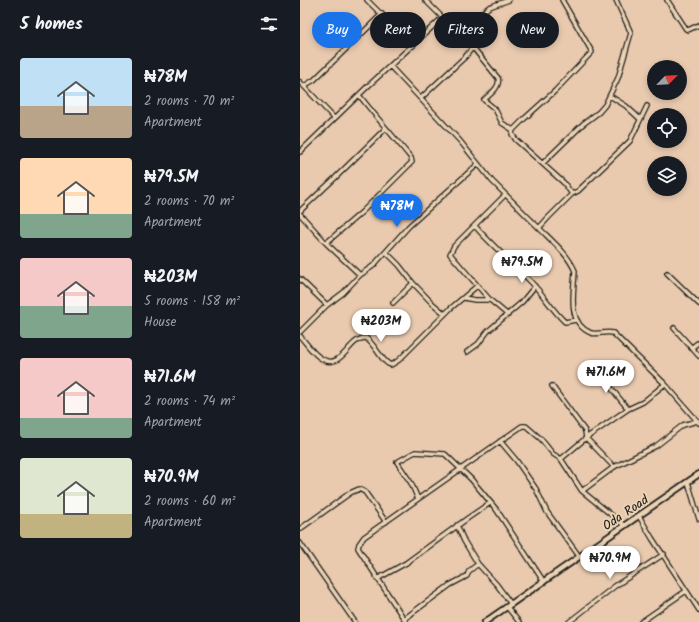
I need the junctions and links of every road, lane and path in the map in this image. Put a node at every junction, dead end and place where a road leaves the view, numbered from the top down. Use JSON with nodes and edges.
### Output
{"nodes":[{"id":1,"x":367,"y":0,"type":"edge"},
{"id":2,"x":509,"y":0,"type":"edge"},
{"id":3,"x":562,"y":0,"type":"edge"},
{"id":4,"x":616,"y":0,"type":"edge"},
{"id":5,"x":667,"y":0,"type":"edge"},
{"id":6,"x":427,"y":1,"type":"edge"},
{"id":7,"x":380,"y":12,"type":"edge"},
{"id":8,"x":437,"y":12,"type":"edge"},
{"id":9,"x":483,"y":12,"type":"edge"},
{"id":10,"x":434,"y":25,"type":"edge"},
{"id":11,"x":699,"y":25,"type":"edge"},
{"id":12,"x":370,"y":26,"type":"edge"},
{"id":13,"x":426,"y":33,"type":"edge"},
{"id":14,"x":410,"y":48,"type":"edge"},
{"id":15,"x":472,"y":48,"type":"joint"},
{"id":16,"x":390,"y":66,"type":"junction"},
{"id":17,"x":300,"y":82,"type":"edge"},
{"id":18,"x":308,"y":83,"type":"junction"},
{"id":19,"x":304,"y":86,"type":"junction"},
{"id":20,"x":308,"y":90,"type":"junction"},
{"id":21,"x":359,"y":96,"type":"junction"},
{"id":22,"x":610,"y":96,"type":"junction"},
{"id":23,"x":421,"y":98,"type":"junction"},
{"id":24,"x":647,"y":106,"type":"dead end"},
{"id":25,"x":334,"y":118,"type":"junction"},
{"id":26,"x":640,"y":119,"type":"junction"},
{"id":27,"x":385,"y":128,"type":"junction"},
{"id":28,"x":513,"y":130,"type":"junction"},
{"id":29,"x":301,"y":149,"type":"edge"},
{"id":30,"x":543,"y":163,"type":"junction"},
{"id":31,"x":478,"y":164,"type":"junction"},
{"id":32,"x":572,"y":194,"type":"junction"},
{"id":33,"x":505,"y":195,"type":"junction"},
{"id":34,"x":300,"y":211,"type":"edge"},
{"id":35,"x":300,"y":214,"type":"edge"},
{"id":36,"x":475,"y":226,"type":"junction"},
{"id":37,"x":539,"y":228,"type":"junction"},
{"id":38,"x":326,"y":244,"type":"junction"},
{"id":39,"x":386,"y":252,"type":"junction"},
{"id":40,"x":667,"y":272,"type":"dead end"},
{"id":41,"x":360,"y":275,"type":"junction"},
{"id":42,"x":300,"y":279,"type":"edge"},
{"id":43,"x":413,"y":283,"type":"junction"},
{"id":44,"x":477,"y":286,"type":"junction"},
{"id":45,"x":535,"y":286,"type":"junction"},
{"id":46,"x":464,"y":298,"type":"junction"},
{"id":47,"x":490,"y":300,"type":"junction"},
{"id":48,"x":393,"y":303,"type":"dead end"},
{"id":49,"x":699,"y":304,"type":"edge"},
{"id":50,"x":327,"y":305,"type":"junction"},
{"id":51,"x":445,"y":314,"type":"junction"},
{"id":52,"x":508,"y":315,"type":"junction"},
{"id":53,"x":576,"y":320,"type":"junction"},
{"id":54,"x":674,"y":328,"type":"dead end"},
{"id":55,"x":300,"y":332,"type":"edge"},
{"id":56,"x":300,"y":336,"type":"edge"},
{"id":57,"x":699,"y":342,"type":"edge"},
{"id":58,"x":691,"y":348,"type":"junction"},
{"id":59,"x":467,"y":352,"type":"dead end"},
{"id":60,"x":699,"y":356,"type":"edge"},
{"id":61,"x":596,"y":369,"type":"dead end"},
{"id":62,"x":665,"y":384,"type":"junction"},
{"id":63,"x":552,"y":386,"type":"dead end"},
{"id":64,"x":628,"y":409,"type":"junction"},
{"id":65,"x":698,"y":422,"type":"edge"},
{"id":66,"x":586,"y":438,"type":"junction"},
{"id":67,"x":500,"y":441,"type":"junction"},
{"id":68,"x":561,"y":459,"type":"junction"},
{"id":69,"x":614,"y":467,"type":"junction"},
{"id":70,"x":460,"y":469,"type":"junction"},
{"id":71,"x":699,"y":474,"type":"edge"},
{"id":72,"x":688,"y":482,"type":"junction"},
{"id":73,"x":582,"y":491,"type":"junction"},
{"id":74,"x":418,"y":499,"type":"junction"},
{"id":75,"x":490,"y":503,"type":"junction"},
{"id":76,"x":639,"y":516,"type":"junction"},
{"id":77,"x":699,"y":519,"type":"edge"},
{"id":78,"x":386,"y":522,"type":"junction"},
{"id":79,"x":457,"y":526,"type":"junction"},
{"id":80,"x":624,"y":526,"type":"junction"},
{"id":81,"x":300,"y":529,"type":"edge"},
{"id":82,"x":300,"y":544,"type":"edge"},
{"id":83,"x":664,"y":554,"type":"junction"},
{"id":84,"x":579,"y":556,"type":"junction"},
{"id":85,"x":478,"y":564,"type":"junction"},
{"id":86,"x":377,"y":579,"type":"junction"},
{"id":87,"x":544,"y":582,"type":"junction"},
{"id":88,"x":686,"y":591,"type":"junction"},
{"id":89,"x":509,"y":606,"type":"junction"},
{"id":90,"x":699,"y":610,"type":"edge"},
{"id":91,"x":405,"y":621,"type":"edge"},
{"id":92,"x":355,"y":622,"type":"edge"},
{"id":93,"x":485,"y":622,"type":"edge"},
{"id":94,"x":519,"y":622,"type":"edge"},
{"id":95,"x":569,"y":622,"type":"edge"},
{"id":96,"x":642,"y":622,"type":"edge"}],
"edges":[{"from":1,"to":7,"type":"street"},
{"from":2,"to":9,"type":"street"},
{"from":3,"to":28,"type":"street"},
{"from":4,"to":22,"type":"street"},
{"from":5,"to":11,"type":"street"},
{"from":6,"to":8,"type":"street"},
{"from":10,"to":13,"type":"street"},
{"from":12,"to":18,"type":"street"},
{"from":14,"to":16,"type":"street"},
{"from":15,"to":23,"type":"street"},
{"from":15,"to":28,"type":"street"},
{"from":16,"to":21,"type":"street"},
{"from":16,"to":23,"type":"street"},
{"from":17,"to":19,"type":"street"},
{"from":18,"to":19,"type":"street"},
{"from":18,"to":20,"type":"street"},
{"from":19,"to":20,"type":"street"},
{"from":20,"to":25,"type":"street"},
{"from":21,"to":25,"type":"street"},
{"from":21,"to":27,"type":"street"},
{"from":22,"to":26,"type":"street"},
{"from":22,"to":30,"type":"street"},
{"from":23,"to":31,"type":"street"},
{"from":24,"to":26,"type":"street"},
{"from":25,"to":29,"type":"street"},
{"from":26,"to":32,"type":"street"},
{"from":27,"to":34,"type":"street"},
{"from":27,"to":38,"type":"street"},
{"from":28,"to":30,"type":"street"},
{"from":30,"to":32,"type":"street"},
{"from":31,"to":33,"type":"street"},
{"from":31,"to":39,"type":"street"},
{"from":32,"to":37,"type":"street"},
{"from":33,"to":36,"type":"street"},
{"from":33,"to":37,"type":"street"},
{"from":35,"to":38,"type":"street"},
{"from":36,"to":44,"type":"street"},
{"from":36,"to":45,"type":"street"},
{"from":37,"to":53,"type":"street"},
{"from":38,"to":41,"type":"street"},
{"from":39,"to":41,"type":"street"},
{"from":39,"to":43,"type":"street"},
{"from":40,"to":49,"type":"street"},
{"from":41,"to":50,"type":"street"},
{"from":42,"to":50,"type":"street"},
{"from":43,"to":48,"type":"street"},
{"from":43,"to":51,"type":"street"},
{"from":44,"to":46,"type":"street"},
{"from":44,"to":47,"type":"street"},
{"from":45,"to":52,"type":"street"},
{"from":45,"to":53,"type":"street"},
{"from":46,"to":47,"type":"street"},
{"from":46,"to":51,"type":"street"},
{"from":47,"to":52,"type":"street"},
{"from":50,"to":55,"type":"street"},
{"from":51,"to":56,"type":"street"},
{"from":52,"to":59,"type":"street"},
{"from":53,"to":62,"type":"street"},
{"from":54,"to":58,"type":"street"},
{"from":57,"to":58,"type":"street"},
{"from":58,"to":60,"type":"street"},
{"from":61,"to":64,"type":"street"},
{"from":62,"to":64,"type":"street"},
{"from":62,"to":65,"type":"street"},
{"from":63,"to":66,"type":"street"},
{"from":64,"to":66,"type":"street"},
{"from":65,"to":69,"type":"street"},
{"from":66,"to":68,"type":"street"},
{"from":66,"to":69,"type":"street"},
{"from":67,"to":68,"type":"street"},
{"from":67,"to":70,"type":"street"},
{"from":67,"to":84,"type":"street"},
{"from":68,"to":73,"type":"street"},
{"from":69,"to":73,"type":"street"},
{"from":70,"to":74,"type":"street"},
{"from":70,"to":74,"type":"street"},
{"from":70,"to":75,"type":"street"},
{"from":71,"to":72,"type":"street","name":"Oda Road"},
{"from":72,"to":76,"type":"street","name":"Oda Road"},
{"from":72,"to":77,"type":"street"},
{"from":73,"to":80,"type":"street"},
{"from":74,"to":78,"type":"street"},
{"from":75,"to":79,"type":"street"},
{"from":75,"to":87,"type":"street"},
{"from":76,"to":80,"type":"street","name":"Oda Road"},
{"from":76,"to":83,"type":"street"},
{"from":78,"to":81,"type":"street"},
{"from":78,"to":86,"type":"street"},
{"from":79,"to":85,"type":"street"},
{"from":79,"to":86,"type":"street"},
{"from":80,"to":84,"type":"street","name":"Oda Road"},
{"from":82,"to":92,"type":"street"},
{"from":83,"to":88,"type":"street"},
{"from":83,"to":95,"type":"street"},
{"from":84,"to":87,"type":"street","name":"Oda Road"},
{"from":85,"to":89,"type":"street"},
{"from":85,"to":91,"type":"street"},
{"from":86,"to":91,"type":"street"},
{"from":87,"to":89,"type":"street","name":"Oda Road"},
{"from":88,"to":90,"type":"street"},
{"from":88,"to":96,"type":"street"},
{"from":89,"to":93,"type":"street","name":"Oda Road"},
{"from":89,"to":94,"type":"street"}]}
